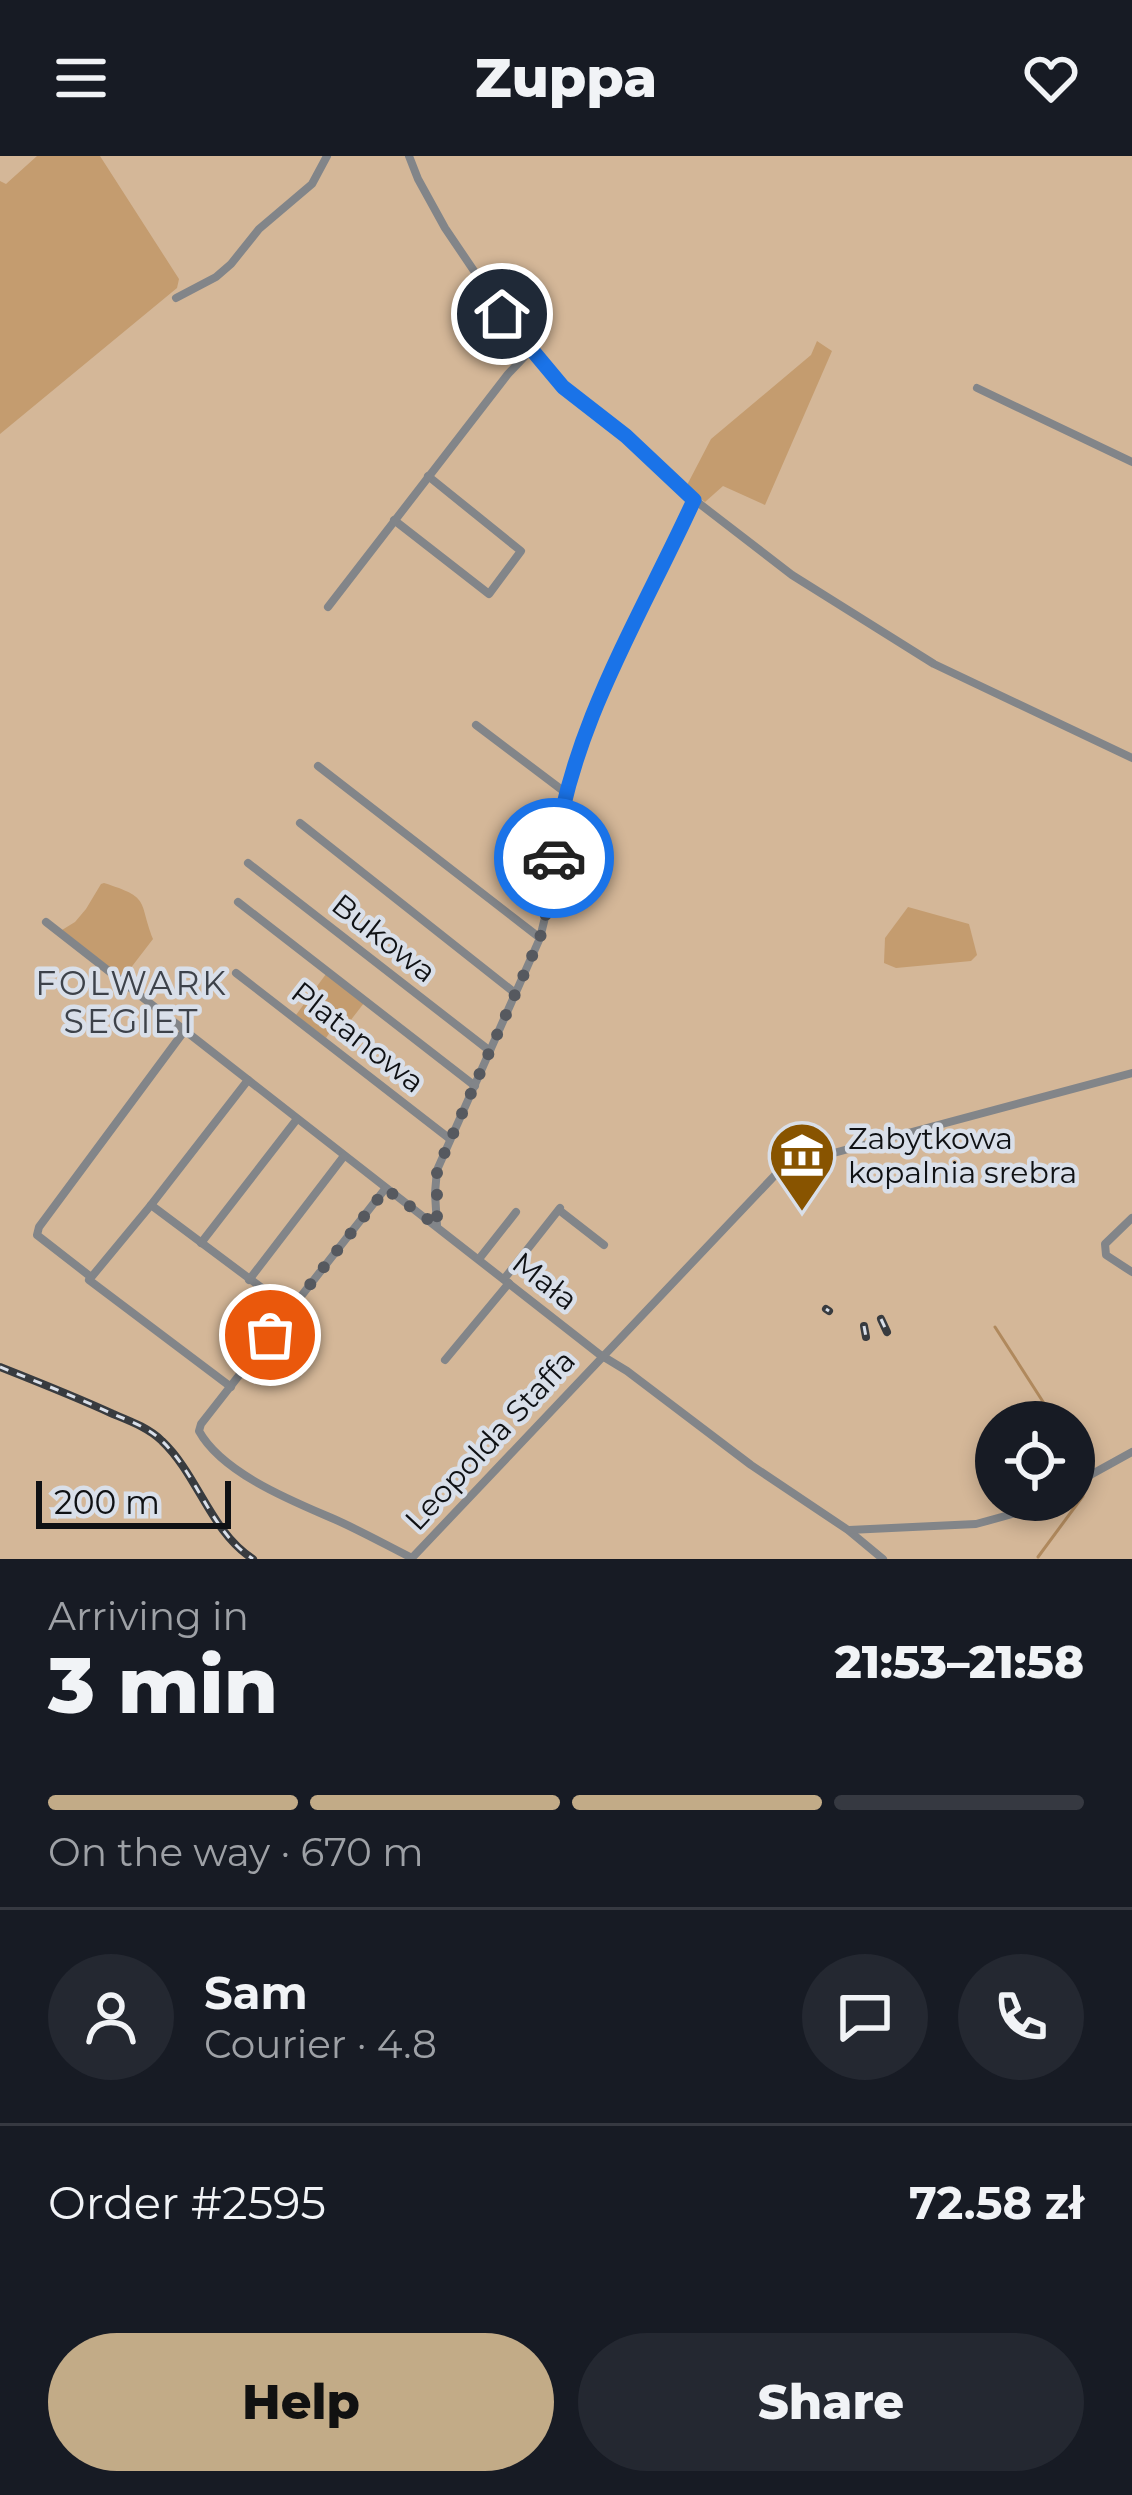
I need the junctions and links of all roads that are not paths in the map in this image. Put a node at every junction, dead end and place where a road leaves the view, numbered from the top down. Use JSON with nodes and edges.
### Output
{"nodes":[{"id":1,"x":327,"y":156,"type":"edge"},
{"id":2,"x":409,"y":156,"type":"edge"},
{"id":3,"x":176,"y":298,"type":"dead end"},
{"id":4,"x":530,"y":351,"type":"junction"},
{"id":5,"x":977,"y":388,"type":"dead end"},
{"id":6,"x":1132,"y":462,"type":"edge"},
{"id":7,"x":428,"y":476,"type":"junction"},
{"id":8,"x":694,"y":500,"type":"junction"},
{"id":9,"x":394,"y":520,"type":"junction"},
{"id":10,"x":328,"y":607,"type":"dead end"},
{"id":11,"x":476,"y":725,"type":"dead end"},
{"id":12,"x":1132,"y":758,"type":"edge"},
{"id":13,"x":317,"y":766,"type":"dead end"},
{"id":14,"x":566,"y":794,"type":"junction"},
{"id":15,"x":300,"y":823,"type":"dead end"},
{"id":16,"x":248,"y":863,"type":"dead end"},
{"id":17,"x":238,"y":902,"type":"dead end"},
{"id":18,"x":46,"y":922,"type":"dead end"},
{"id":19,"x":540,"y":938,"type":"junction"},
{"id":20,"x":236,"y":973,"type":"dead end"},
{"id":21,"x":516,"y":994,"type":"junction"},
{"id":22,"x":185,"y":1030,"type":"junction"},
{"id":23,"x":490,"y":1051,"type":"junction"},
{"id":24,"x":1132,"y":1073,"type":"edge"},
{"id":25,"x":248,"y":1080,"type":"junction"},
{"id":26,"x":476,"y":1086,"type":"junction"},
{"id":27,"x":298,"y":1119,"type":"junction"},
{"id":28,"x":450,"y":1139,"type":"junction"},
{"id":29,"x":344,"y":1156,"type":"junction"},
{"id":30,"x":386,"y":1189,"type":"junction"},
{"id":31,"x":152,"y":1204,"type":"junction"},
{"id":32,"x":516,"y":1212,"type":"dead end"},
{"id":33,"x":1132,"y":1218,"type":"edge"},
{"id":34,"x":437,"y":1226,"type":"junction"},
{"id":35,"x":201,"y":1243,"type":"junction"},
{"id":36,"x":604,"y":1245,"type":"dead end"},
{"id":37,"x":479,"y":1259,"type":"junction"},
{"id":38,"x":1132,"y":1272,"type":"edge"},
{"id":39,"x":91,"y":1277,"type":"junction"},
{"id":40,"x":249,"y":1280,"type":"junction"},
{"id":41,"x":507,"y":1281,"type":"junction"},
{"id":42,"x":290,"y":1309,"type":"junction"},
{"id":43,"x":603,"y":1355,"type":"junction"},
{"id":44,"x":446,"y":1360,"type":"dead end"},
{"id":45,"x":230,"y":1387,"type":"junction"},
{"id":46,"x":1132,"y":1452,"type":"edge"},
{"id":47,"x":1095,"y":1472,"type":"edge"},
{"id":48,"x":991,"y":1521,"type":"edge"},
{"id":49,"x":848,"y":1530,"type":"junction"},
{"id":50,"x":411,"y":1559,"type":"edge"},
{"id":51,"x":883,"y":1559,"type":"edge"}],
"edges":[{"from":1,"to":3,"type":"street"},
{"from":2,"to":4,"type":"street"},
{"from":4,"to":7,"type":"street"},
{"from":4,"to":8,"type":"street"},
{"from":5,"to":6,"type":"street"},
{"from":7,"to":9,"type":"street"},
{"from":7,"to":9,"type":"street"},
{"from":8,"to":12,"type":"street"},
{"from":8,"to":14,"type":"street"},
{"from":9,"to":10,"type":"street"},
{"from":11,"to":14,"type":"street"},
{"from":13,"to":19,"type":"street"},
{"from":14,"to":19,"type":"street"},
{"from":15,"to":21,"type":"street"},
{"from":16,"to":23,"type":"street","name":"Bukowa"},
{"from":17,"to":26,"type":"street"},
{"from":18,"to":22,"type":"street","name":"Mała"},
{"from":19,"to":21,"type":"street"},
{"from":20,"to":28,"type":"street","name":"Platanowa"},
{"from":21,"to":23,"type":"street"},
{"from":22,"to":25,"type":"street","name":"Mała"},
{"from":22,"to":39,"type":"street"},
{"from":23,"to":26,"type":"street"},
{"from":24,"to":43,"type":"street","name":"Leopolda Staffa"},
{"from":25,"to":27,"type":"street","name":"Mała"},
{"from":25,"to":31,"type":"street"},
{"from":26,"to":28,"type":"street"},
{"from":27,"to":29,"type":"street","name":"Mała"},
{"from":27,"to":35,"type":"street"},
{"from":28,"to":34,"type":"street"},
{"from":29,"to":30,"type":"street","name":"Mała"},
{"from":29,"to":40,"type":"street"},
{"from":30,"to":34,"type":"street","name":"Mała"},
{"from":30,"to":42,"type":"street","name":"Leopolda Staffa"},
{"from":31,"to":35,"type":"street"},
{"from":31,"to":39,"type":"street"},
{"from":32,"to":37,"type":"street"},
{"from":33,"to":38,"type":"street"},
{"from":34,"to":37,"type":"street","name":"Mała"},
{"from":35,"to":40,"type":"street"},
{"from":36,"to":41,"type":"street"},
{"from":37,"to":41,"type":"street","name":"Mała"},
{"from":39,"to":45,"type":"street"},
{"from":40,"to":42,"type":"street"},
{"from":41,"to":43,"type":"street","name":"Mała"},
{"from":41,"to":44,"type":"street"},
{"from":42,"to":45,"type":"street","name":"Leopolda Staffa"},
{"from":43,"to":49,"type":"street","name":"Mała"},
{"from":43,"to":50,"type":"street","name":"Leopolda Staffa"},
{"from":45,"to":50,"type":"street","name":"Leopolda Staffa"},
{"from":46,"to":47,"type":"street"},
{"from":48,"to":49,"type":"street"},
{"from":49,"to":51,"type":"street","name":"Mała"}]}
